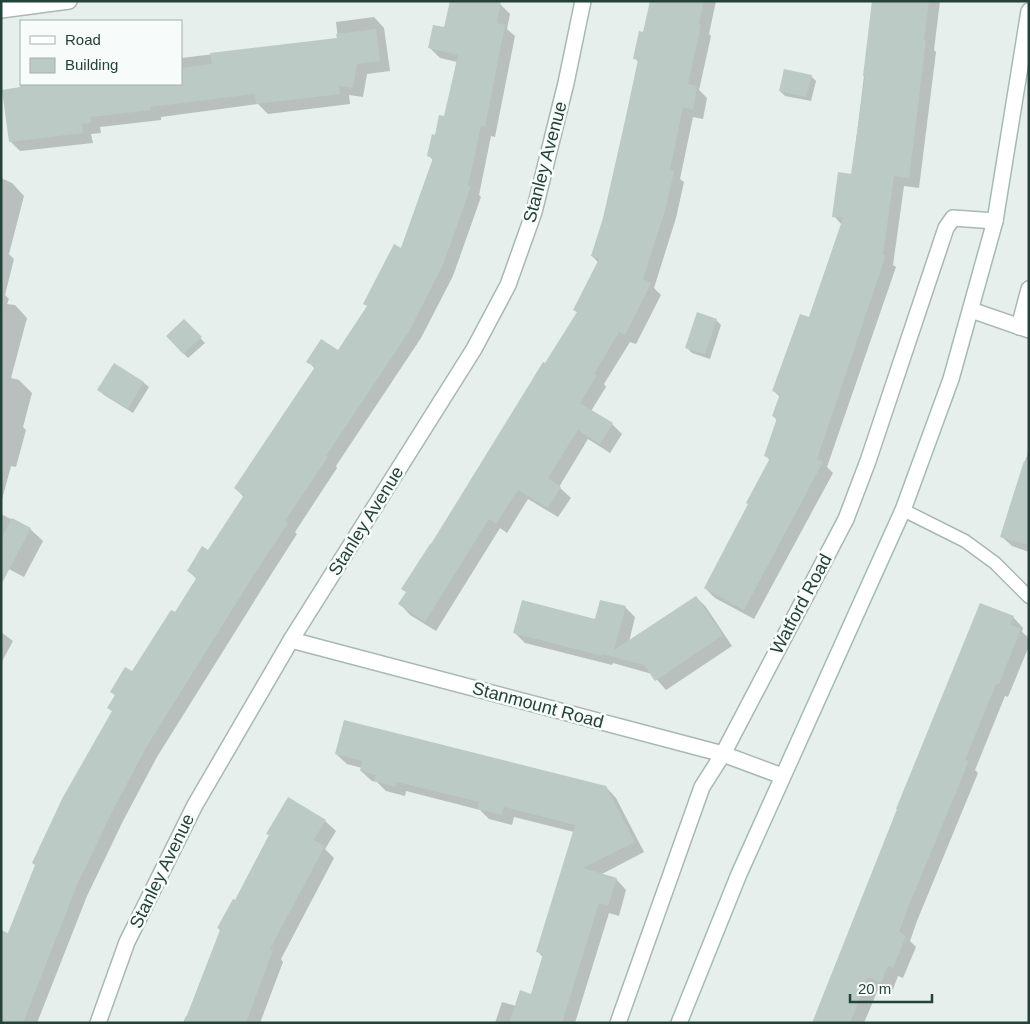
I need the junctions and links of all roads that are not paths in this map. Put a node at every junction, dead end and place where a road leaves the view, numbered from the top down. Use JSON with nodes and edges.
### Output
{"nodes":[{"id":1,"x":69,"y":1,"type":"edge"},
{"id":2,"x":583,"y":1,"type":"edge"},
{"id":3,"x":1,"y":10,"type":"edge"},
{"id":4,"x":1029,"y":11,"type":"edge"},
{"id":5,"x":995,"y":221,"type":"junction"},
{"id":6,"x":1029,"y":289,"type":"edge"},
{"id":7,"x":971,"y":310,"type":"junction"},
{"id":8,"x":1024,"y":329,"type":"edge"},
{"id":9,"x":903,"y":510,"type":"junction"},
{"id":10,"x":1029,"y":597,"type":"edge"},
{"id":11,"x":291,"y":640,"type":"junction"},
{"id":12,"x":723,"y":754,"type":"junction"},
{"id":13,"x":782,"y":776,"type":"junction"},
{"id":14,"x":98,"y":1023,"type":"edge"},
{"id":15,"x":618,"y":1023,"type":"edge"},
{"id":16,"x":679,"y":1023,"type":"edge"}],
"edges":[{"from":1,"to":3,"type":"street"},
{"from":2,"to":11,"type":"street","name":"Stanley Avenue"},
{"from":4,"to":5,"type":"street"},
{"from":5,"to":7,"type":"street"},
{"from":5,"to":12,"type":"street","name":"Watford Road"},
{"from":6,"to":8,"type":"street"},
{"from":7,"to":8,"type":"street"},
{"from":7,"to":9,"type":"street"},
{"from":9,"to":10,"type":"lane"},
{"from":9,"to":13,"type":"street"},
{"from":11,"to":12,"type":"street","name":"Stanmount Road"},
{"from":11,"to":14,"type":"street","name":"Stanley Avenue"},
{"from":12,"to":13,"type":"street","name":"Stanmount Road"},
{"from":12,"to":15,"type":"street","name":"Watford Road"},
{"from":13,"to":16,"type":"street"}]}
